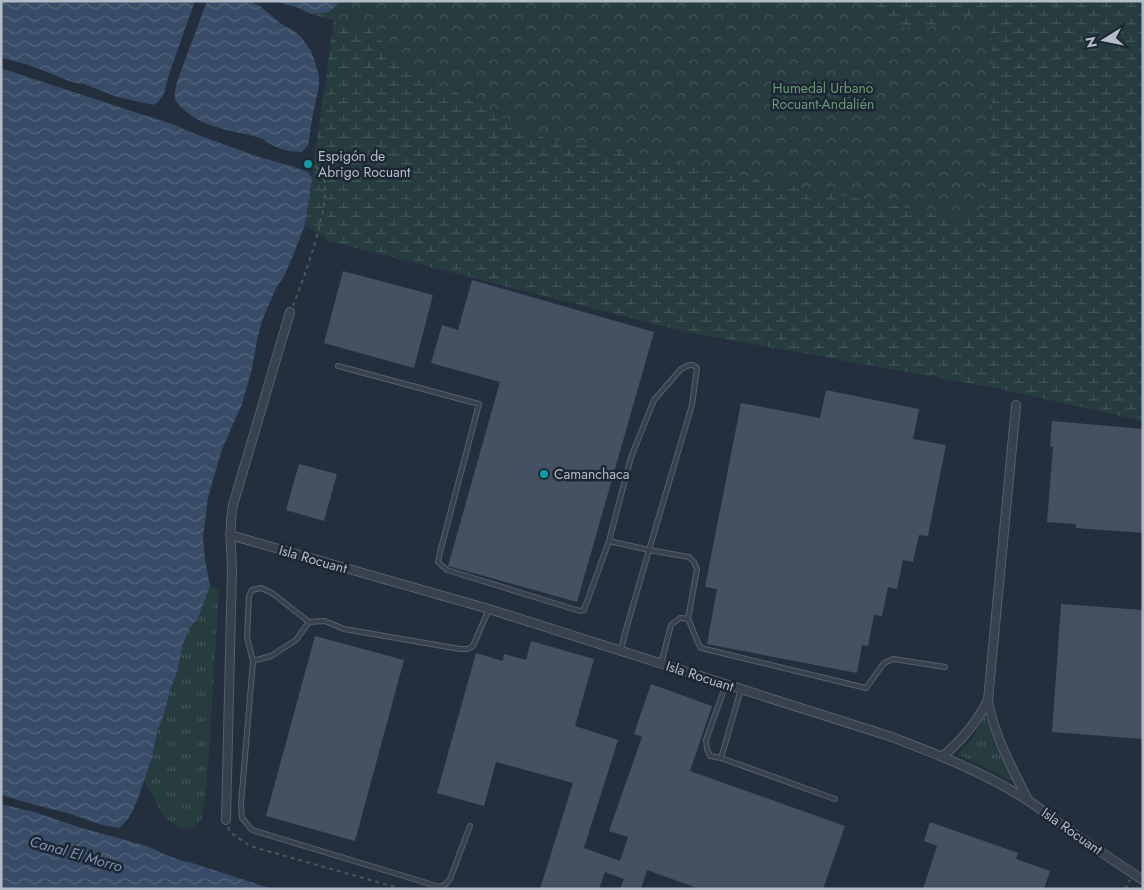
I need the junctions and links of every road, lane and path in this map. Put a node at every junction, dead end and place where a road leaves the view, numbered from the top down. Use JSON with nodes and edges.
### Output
{"nodes":[{"id":1,"x":307,"y":160,"type":"dead end"},
{"id":2,"x":290,"y":312,"type":"joint"},
{"id":3,"x":338,"y":366,"type":"dead end"},
{"id":4,"x":1016,"y":405,"type":"dead end"},
{"id":5,"x":230,"y":535,"type":"junction"},
{"id":6,"x":608,"y":541,"type":"junction"},
{"id":7,"x":648,"y":550,"type":"junction"},
{"id":8,"x":489,"y":609,"type":"junction"},
{"id":9,"x":688,"y":619,"type":"junction"},
{"id":10,"x":308,"y":622,"type":"junction"},
{"id":11,"x":621,"y":651,"type":"junction"},
{"id":12,"x":253,"y":661,"type":"junction"},
{"id":13,"x":661,"y":664,"type":"junction"},
{"id":14,"x":945,"y":668,"type":"dead end"},
{"id":15,"x":726,"y":684,"type":"junction"},
{"id":16,"x":742,"y":689,"type":"junction"},
{"id":17,"x":988,"y":700,"type":"junction"},
{"id":18,"x":943,"y":756,"type":"junction"},
{"id":19,"x":721,"y":758,"type":"junction"},
{"id":20,"x":835,"y":800,"type":"dead end"},
{"id":21,"x":1028,"y":800,"type":"junction"},
{"id":22,"x":226,"y":820,"type":"joint"},
{"id":23,"x":470,"y":826,"type":"dead end"},
{"id":24,"x":1143,"y":880,"type":"edge"},
{"id":25,"x":402,"y":889,"type":"edge"}],
"edges":[{"from":1,"to":2,"type":"path"},
{"from":2,"to":5,"type":"street"},
{"from":3,"to":6,"type":"lane"},
{"from":4,"to":17,"type":"street"},
{"from":5,"to":8,"type":"street","name":"Isla Rocuant"},
{"from":5,"to":22,"type":"street"},
{"from":6,"to":7,"type":"lane"},
{"from":6,"to":7,"type":"lane"},
{"from":7,"to":9,"type":"lane"},
{"from":7,"to":11,"type":"lane"},
{"from":8,"to":10,"type":"lane"},
{"from":8,"to":11,"type":"street","name":"Isla Rocuant"},
{"from":9,"to":13,"type":"lane"},
{"from":9,"to":14,"type":"lane"},
{"from":10,"to":12,"type":"lane"},
{"from":10,"to":12,"type":"lane"},
{"from":11,"to":13,"type":"street","name":"Isla Rocuant"},
{"from":12,"to":23,"type":"lane"},
{"from":13,"to":15,"type":"street","name":"Isla Rocuant"},
{"from":15,"to":16,"type":"street","name":"Isla Rocuant"},
{"from":15,"to":19,"type":"lane"},
{"from":16,"to":18,"type":"street","name":"Isla Rocuant"},
{"from":16,"to":19,"type":"lane"},
{"from":17,"to":18,"type":"street"},
{"from":17,"to":21,"type":"street"},
{"from":18,"to":21,"type":"street","name":"Isla Rocuant"},
{"from":19,"to":20,"type":"lane"},
{"from":21,"to":24,"type":"street","name":"Isla Rocuant"},
{"from":22,"to":25,"type":"path"}]}
